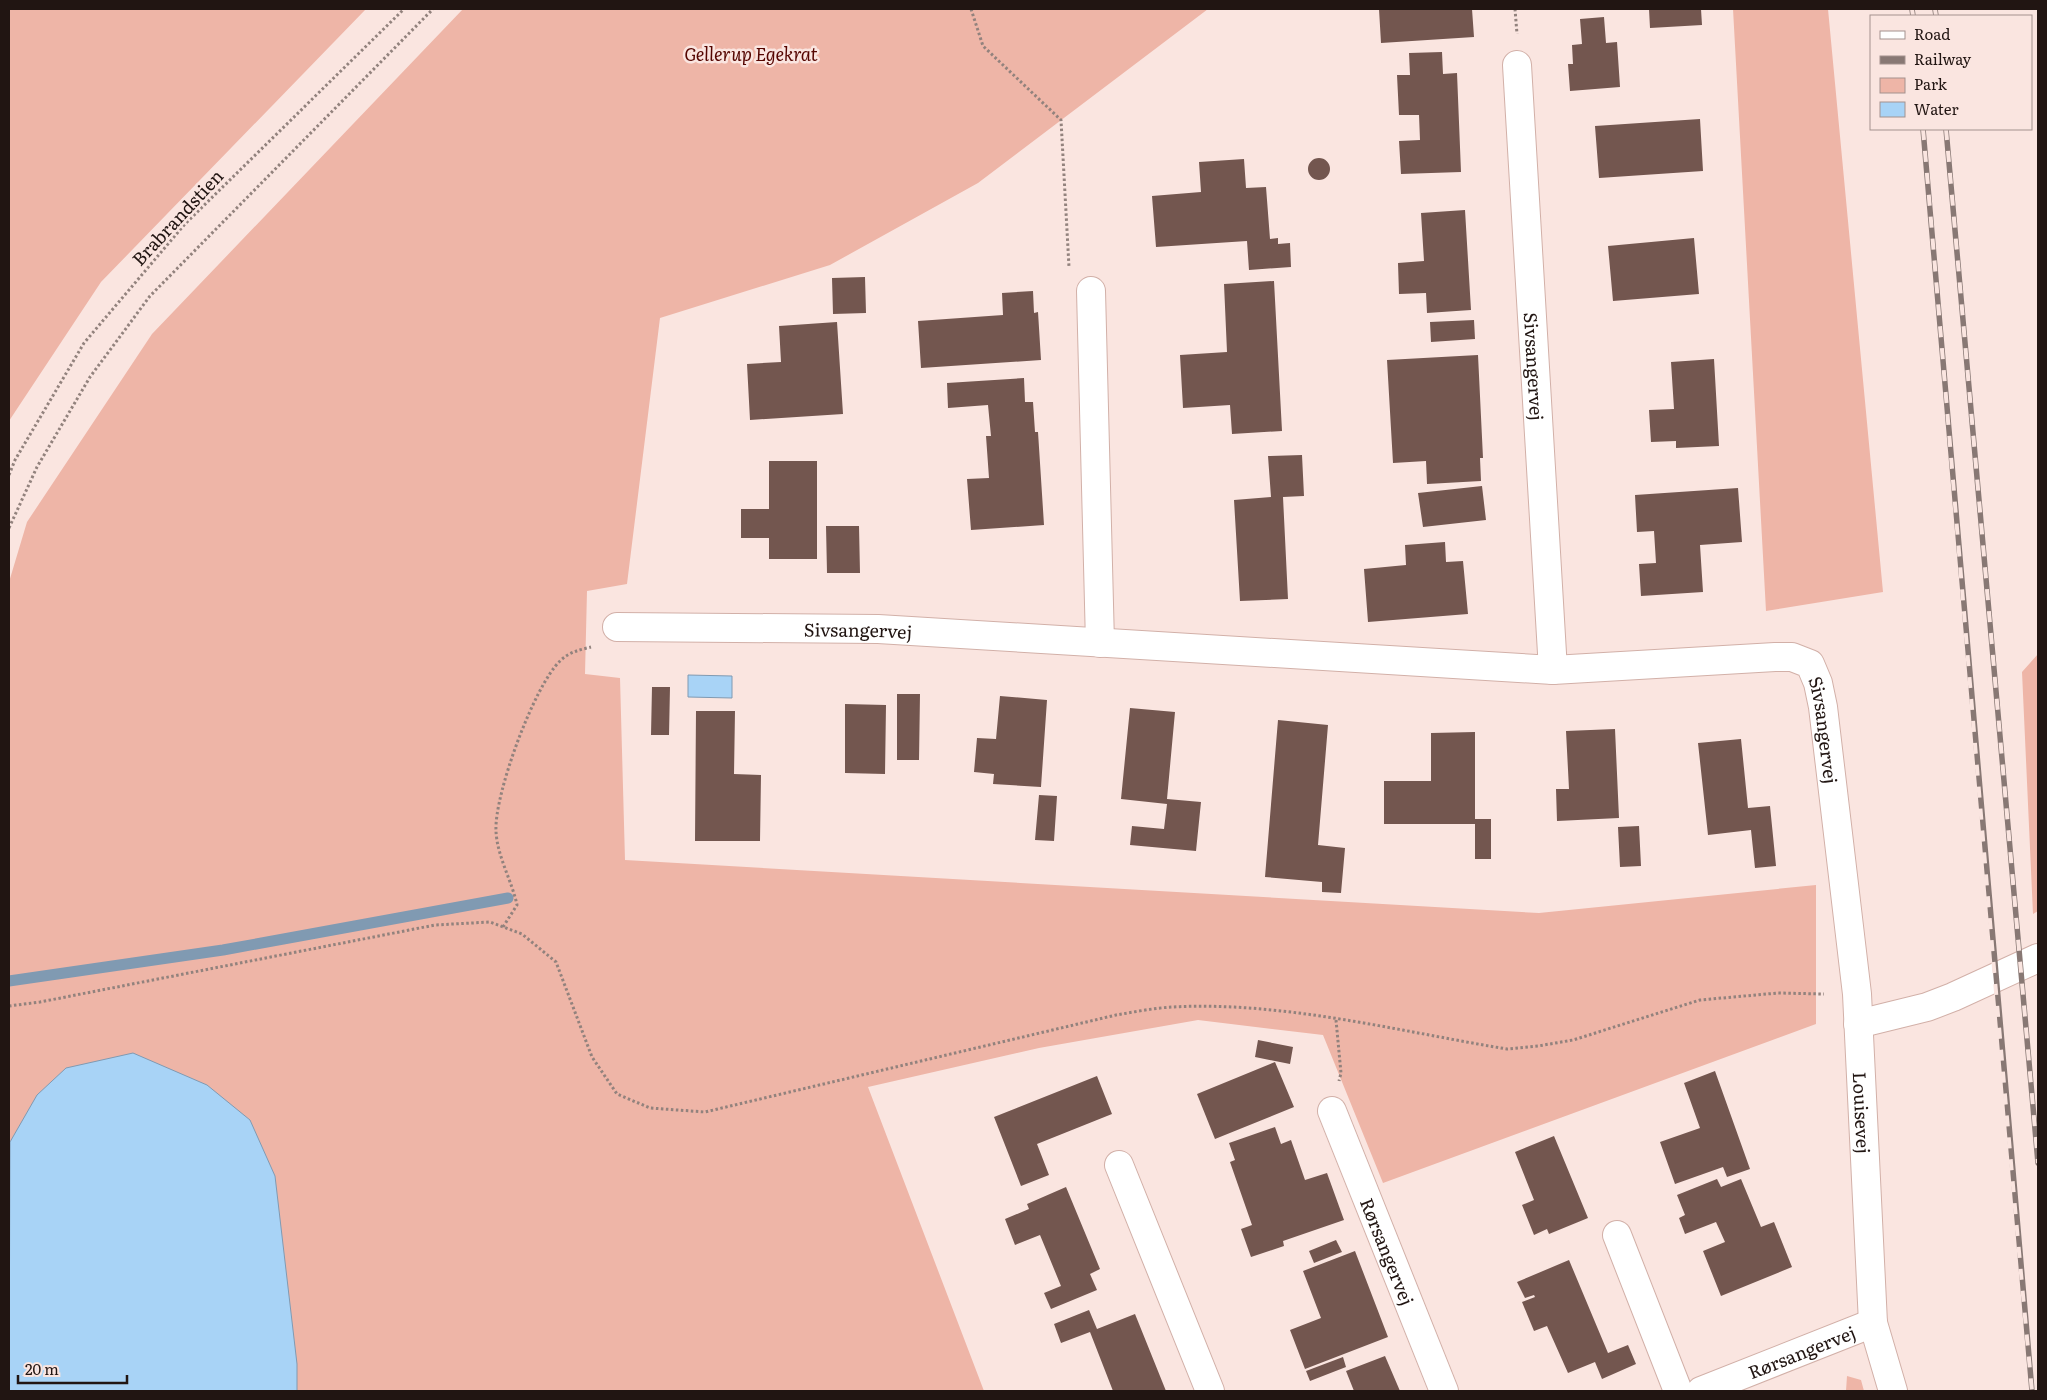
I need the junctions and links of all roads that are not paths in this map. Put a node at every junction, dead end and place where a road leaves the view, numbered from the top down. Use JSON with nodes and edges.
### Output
{"nodes":[{"id":1,"x":1517,"y":65,"type":"dead end"},
{"id":2,"x":1091,"y":291,"type":"road end"},
{"id":3,"x":617,"y":627,"type":"road end"},
{"id":4,"x":1100,"y":643,"type":"junction"},
{"id":5,"x":1553,"y":670,"type":"junction"},
{"id":6,"x":2038,"y":958,"type":"edge"},
{"id":7,"x":1858,"y":1024,"type":"junction"},
{"id":8,"x":1332,"y":1111,"type":"road end"},
{"id":9,"x":1119,"y":1164,"type":"dead end"},
{"id":10,"x":1617,"y":1236,"type":"dead end"},
{"id":11,"x":1873,"y":1323,"type":"junction"},
{"id":12,"x":1210,"y":1391,"type":"edge"},
{"id":13,"x":1444,"y":1391,"type":"edge"},
{"id":14,"x":1678,"y":1391,"type":"edge"},
{"id":15,"x":1701,"y":1391,"type":"edge"},
{"id":16,"x":1892,"y":1391,"type":"edge"}],
"edges":[{"from":1,"to":5,"type":"street","name":"Sivsangervej"},
{"from":2,"to":4,"type":"street"},
{"from":3,"to":4,"type":"street","name":"Sivsangervej"},
{"from":4,"to":5,"type":"street","name":"Sivsangervej"},
{"from":5,"to":7,"type":"street","name":"Sivsangervej"},
{"from":6,"to":7,"type":"street"},
{"from":7,"to":11,"type":"street","name":"Louisevej"},
{"from":8,"to":13,"type":"street","name":"Rørsangervej"},
{"from":9,"to":12,"type":"street"},
{"from":10,"to":14,"type":"street"},
{"from":11,"to":15,"type":"street","name":"Rørsangervej"},
{"from":11,"to":16,"type":"street","name":"Louisevej"}]}
